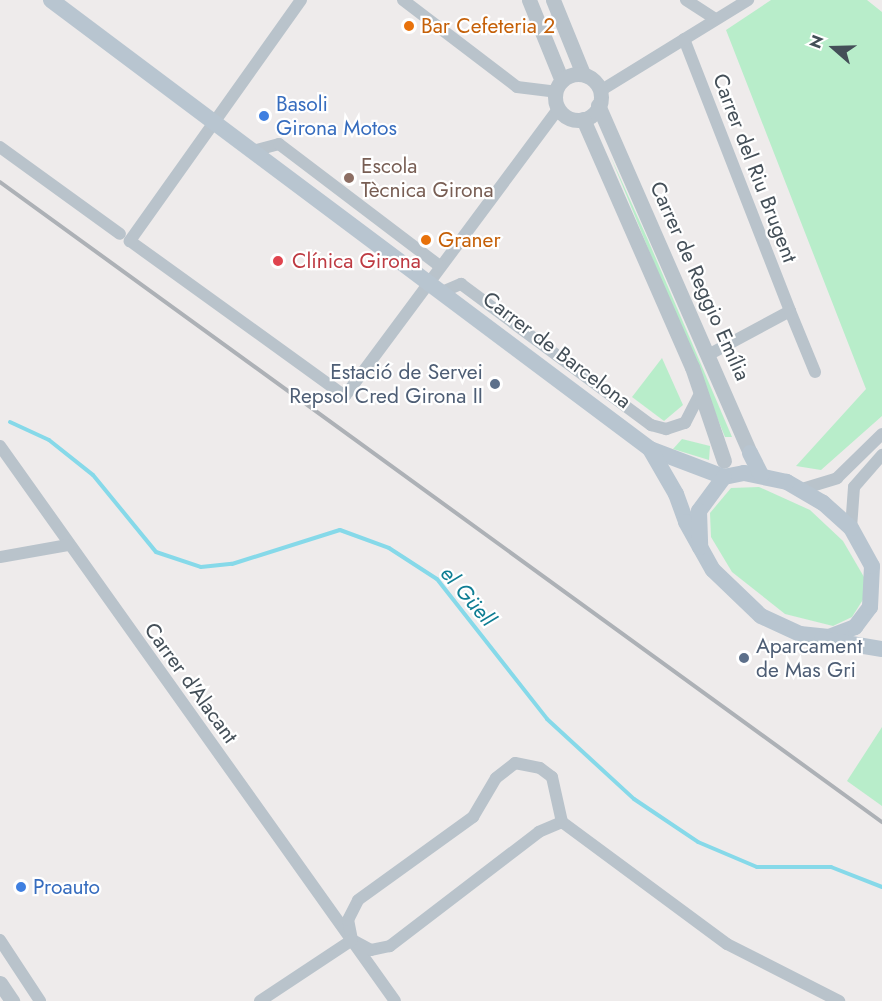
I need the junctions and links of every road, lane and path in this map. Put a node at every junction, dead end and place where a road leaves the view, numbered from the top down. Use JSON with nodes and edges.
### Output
{"nodes":[{"id":1,"x":51,"y":0,"type":"edge"},
{"id":2,"x":301,"y":0,"type":"edge"},
{"id":3,"x":403,"y":0,"type":"edge"},
{"id":4,"x":529,"y":0,"type":"edge"},
{"id":5,"x":553,"y":0,"type":"edge"},
{"id":6,"x":686,"y":0,"type":"edge"},
{"id":7,"x":748,"y":0,"type":"edge"},
{"id":8,"x":715,"y":19,"type":"junction"},
{"id":9,"x":684,"y":39,"type":"junction"},
{"id":10,"x":583,"y":74,"type":"junction"},
{"id":11,"x":559,"y":86,"type":"junction"},
{"id":12,"x":599,"y":98,"type":"junction"},
{"id":13,"x":558,"y":109,"type":"junction"},
{"id":14,"x":583,"y":119,"type":"junction"},
{"id":15,"x":212,"y":120,"type":"junction"},
{"id":16,"x":0,"y":147,"type":"edge"},
{"id":17,"x":254,"y":151,"type":"junction"},
{"id":18,"x":125,"y":237,"type":"junction"},
{"id":19,"x":440,"y":266,"type":"junction"},
{"id":20,"x":436,"y":287,"type":"junction"},
{"id":21,"x":790,"y":311,"type":"junction"},
{"id":22,"x":708,"y":355,"type":"junction"},
{"id":23,"x":815,"y":372,"type":"dead end"},
{"id":24,"x":701,"y":391,"type":"junction"},
{"id":25,"x":637,"y":416,"type":"junction"},
{"id":26,"x":882,"y":434,"type":"edge"},
{"id":27,"x":0,"y":447,"type":"edge"},
{"id":28,"x":647,"y":447,"type":"junction"},
{"id":29,"x":750,"y":453,"type":"joint"},
{"id":30,"x":882,"y":455,"type":"edge"},
{"id":31,"x":725,"y":471,"type":"junction"},
{"id":32,"x":761,"y":475,"type":"junction"},
{"id":33,"x":802,"y":489,"type":"junction"},
{"id":34,"x":851,"y":528,"type":"junction"},
{"id":35,"x":68,"y":545,"type":"junction"},
{"id":36,"x":700,"y":546,"type":"junction"},
{"id":37,"x":0,"y":557,"type":"edge"},
{"id":38,"x":872,"y":566,"type":"junction"},
{"id":39,"x":882,"y":581,"type":"edge"},
{"id":40,"x":815,"y":637,"type":"junction"},
{"id":41,"x":882,"y":649,"type":"edge"},
{"id":42,"x":562,"y":822,"type":"junction"},
{"id":43,"x":0,"y":940,"type":"edge"},
{"id":44,"x":352,"y":940,"type":"junction"},
{"id":45,"x":0,"y":983,"type":"edge"},
{"id":46,"x":815,"y":989,"type":"junction"},
{"id":47,"x":12,"y":1001,"type":"edge"},
{"id":48,"x":40,"y":1001,"type":"edge"},
{"id":49,"x":260,"y":1001,"type":"edge"},
{"id":50,"x":395,"y":1001,"type":"edge"},
{"id":51,"x":808,"y":1001,"type":"edge"},
{"id":52,"x":839,"y":1001,"type":"edge"}],
"edges":[{"from":1,"to":15,"type":"main road","name":"Carrer de Barcelona"},
{"from":2,"to":15,"type":"street"},
{"from":3,"to":11,"type":"street"},
{"from":4,"to":11,"type":"street"},
{"from":5,"to":10,"type":"street"},
{"from":6,"to":8,"type":"street"},
{"from":7,"to":8,"type":"street"},
{"from":8,"to":9,"type":"street"},
{"from":9,"to":12,"type":"street"},
{"from":9,"to":21,"type":"street","name":"Carrer del Riu Brugent"},
{"from":10,"to":11,"type":"street"},
{"from":10,"to":12,"type":"street"},
{"from":11,"to":13,"type":"street"},
{"from":12,"to":14,"type":"street"},
{"from":12,"to":22,"type":"street","name":"Carrer de Reggio Emília"},
{"from":13,"to":14,"type":"street"},
{"from":13,"to":19,"type":"street"},
{"from":14,"to":24,"type":"street","name":"Carrer de Reggio Emília"},
{"from":15,"to":17,"type":"main road","name":"Carrer de Barcelona"},
{"from":15,"to":18,"type":"street"},
{"from":16,"to":18,"type":"street"},
{"from":17,"to":19,"type":"street"},
{"from":17,"to":20,"type":"main road","name":"Carrer de Barcelona"},
{"from":18,"to":20,"type":"street"},
{"from":19,"to":20,"type":"street"},
{"from":20,"to":25,"type":"street","name":"Carrer de Barcelona"},
{"from":20,"to":28,"type":"main road","name":"Carrer de Barcelona"},
{"from":21,"to":22,"type":"street"},
{"from":21,"to":23,"type":"street","name":"Carrer del Riu Brugent"},
{"from":22,"to":29,"type":"street","name":"Carrer de Reggio Emília"},
{"from":24,"to":25,"type":"street","name":"Carrer de Barcelona"},
{"from":24,"to":31,"type":"street","name":"Carrer de Reggio Emília"},
{"from":25,"to":28,"type":"street","name":"Carrer de Barcelona"},
{"from":26,"to":33,"type":"street"},
{"from":27,"to":35,"type":"street","name":"Carrer d'Alacant"},
{"from":28,"to":31,"type":"main road","name":"Carrer de Barcelona"},
{"from":28,"to":36,"type":"main road","name":"Carrer de Barcelona"},
{"from":29,"to":32,"type":"main road","name":"Carrer de Reggio Emília"},
{"from":30,"to":34,"type":"street"},
{"from":31,"to":32,"type":"main road"},
{"from":31,"to":36,"type":"main road"},
{"from":32,"to":33,"type":"main road"},
{"from":33,"to":34,"type":"main road"},
{"from":34,"to":38,"type":"main road"},
{"from":35,"to":37,"type":"street"},
{"from":35,"to":44,"type":"street","name":"Carrer d'Alacant"},
{"from":36,"to":40,"type":"main road"},
{"from":38,"to":39,"type":"main road"},
{"from":38,"to":40,"type":"main road"},
{"from":40,"to":41,"type":"main road"},
{"from":42,"to":44,"type":"street"},
{"from":42,"to":44,"type":"street"},
{"from":42,"to":46,"type":"street"},
{"from":43,"to":48,"type":"street"},
{"from":44,"to":49,"type":"street"},
{"from":44,"to":50,"type":"street","name":"Carrer d'Alacant"},
{"from":45,"to":47,"type":"street"},
{"from":46,"to":51,"type":"street"},
{"from":46,"to":52,"type":"street"}]}
